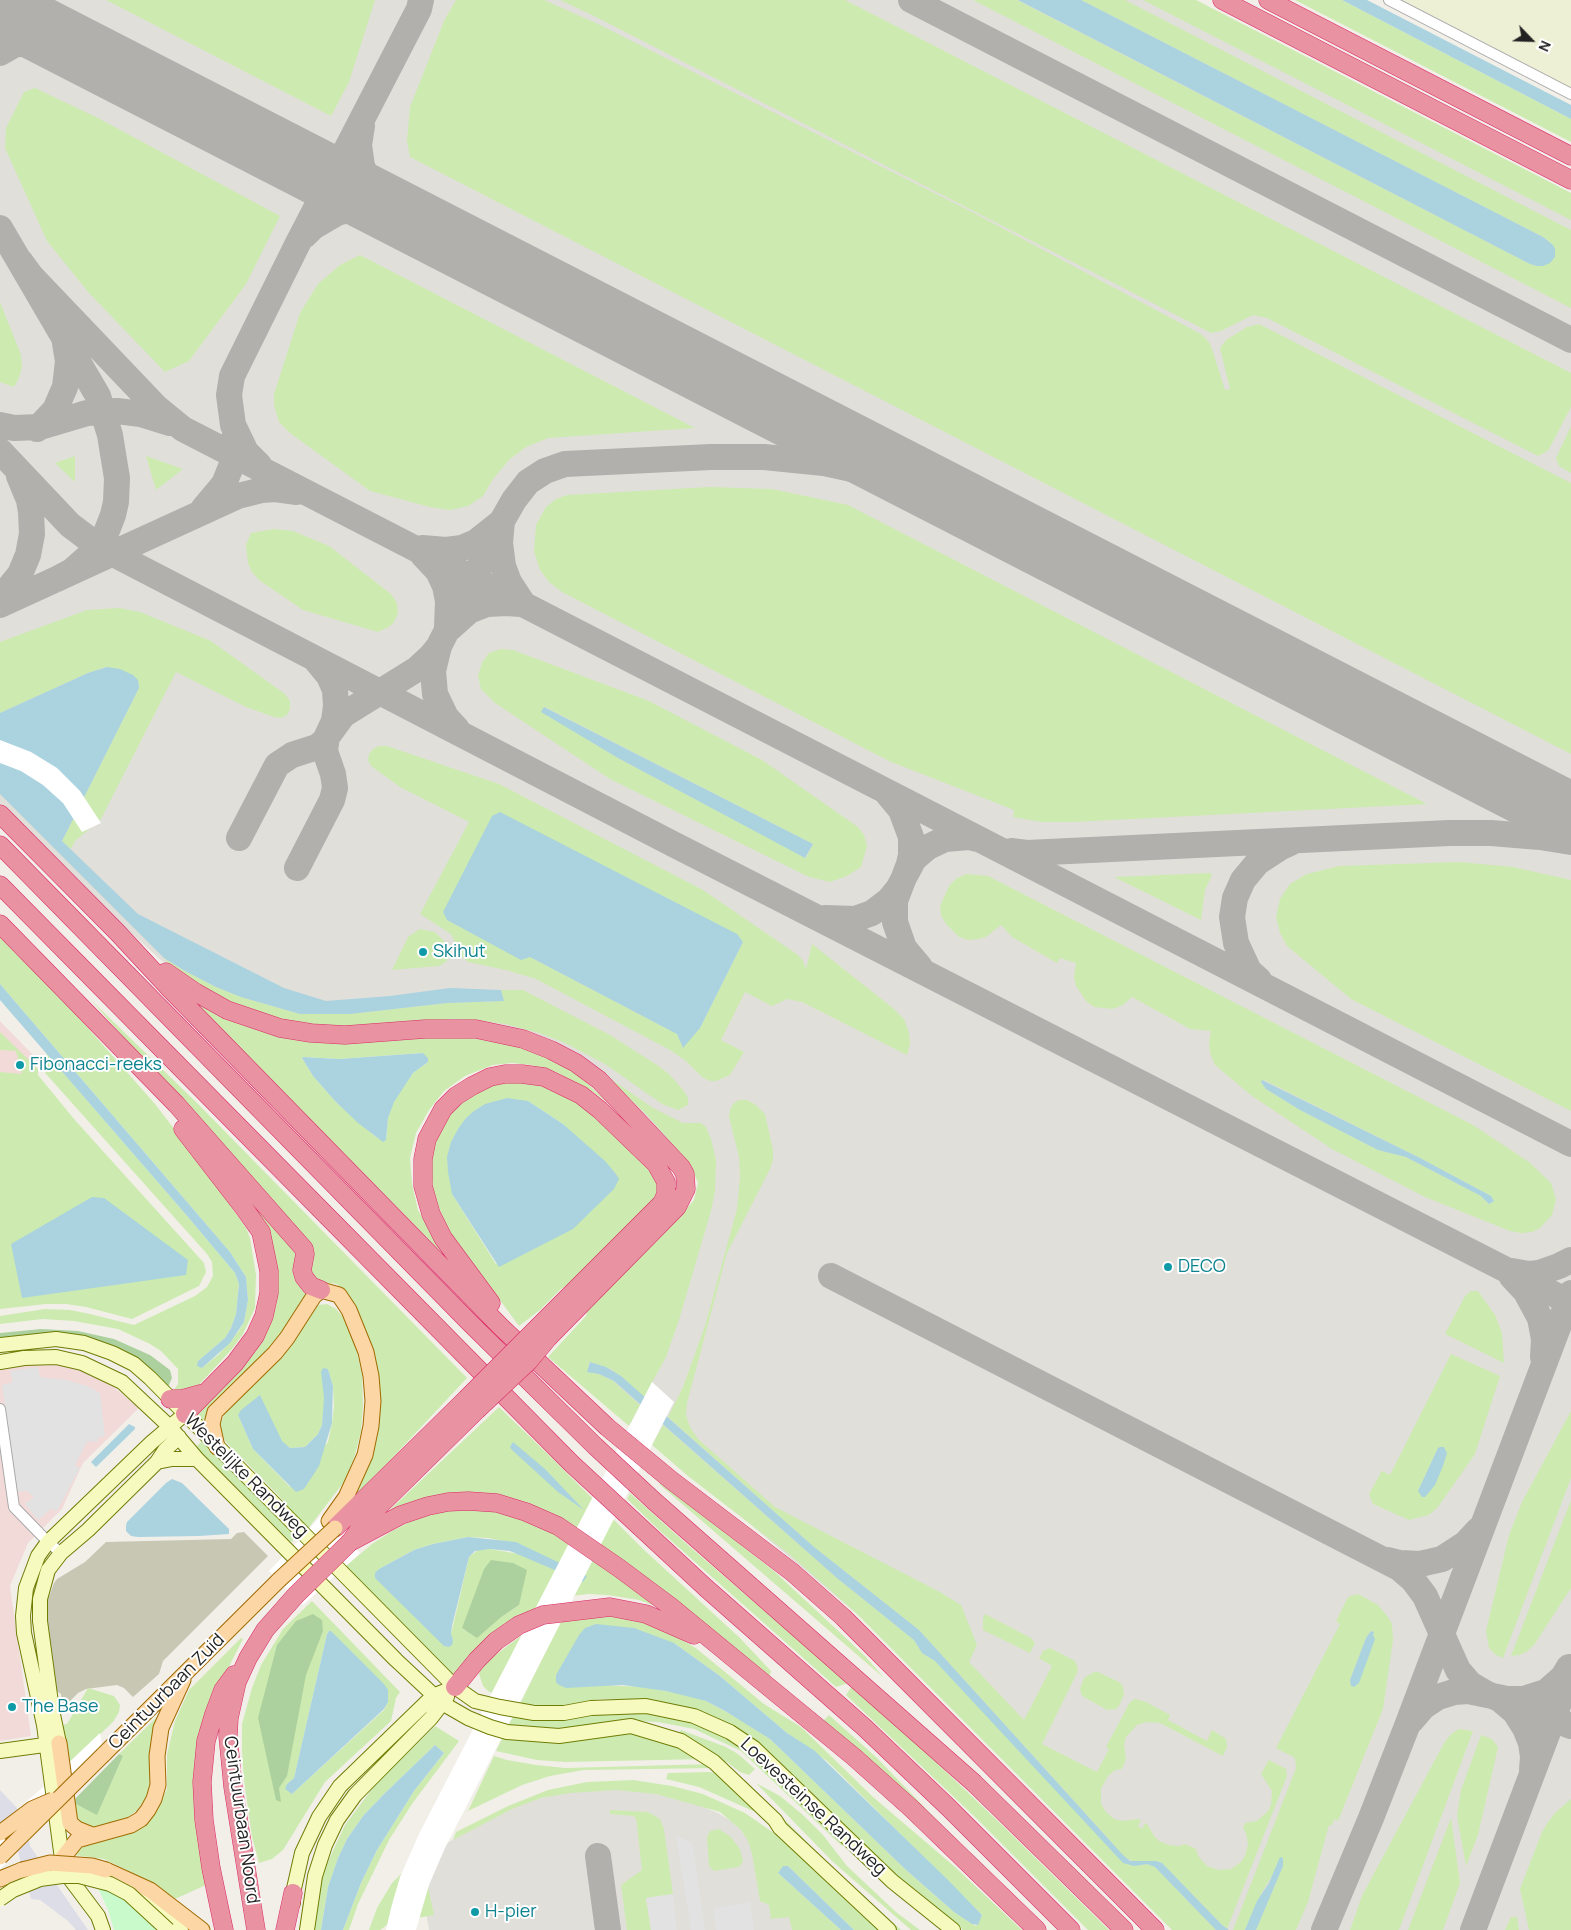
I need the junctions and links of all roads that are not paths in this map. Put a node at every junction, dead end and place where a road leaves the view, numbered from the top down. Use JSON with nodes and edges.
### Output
{"nodes":[{"id":1,"x":1222,"y":0,"type":"edge"},
{"id":2,"x":1268,"y":0,"type":"edge"},
{"id":3,"x":1389,"y":0,"type":"edge"},
{"id":4,"x":1571,"y":94,"type":"edge"},
{"id":5,"x":1571,"y":156,"type":"edge"},
{"id":6,"x":1571,"y":180,"type":"edge"},
{"id":7,"x":0,"y":814,"type":"edge"},
{"id":8,"x":0,"y":845,"type":"edge"},
{"id":9,"x":0,"y":885,"type":"edge"},
{"id":10,"x":0,"y":924,"type":"edge"},
{"id":11,"x":117,"y":932,"type":"junction"},
{"id":12,"x":121,"y":1049,"type":"junction"},
{"id":13,"x":321,"y":1290,"type":"junction"},
{"id":14,"x":544,"y":1331,"type":"junction"},
{"id":15,"x":0,"y":1345,"type":"edge"},
{"id":16,"x":0,"y":1362,"type":"edge"},
{"id":17,"x":545,"y":1369,"type":"junction"},
{"id":18,"x":206,"y":1392,"type":"junction"},
{"id":19,"x":170,"y":1399,"type":"junction"},
{"id":20,"x":471,"y":1405,"type":"junction"},
{"id":21,"x":0,"y":1409,"type":"edge"},
{"id":22,"x":154,"y":1412,"type":"junction"},
{"id":23,"x":185,"y":1414,"type":"junction"},
{"id":24,"x":174,"y":1432,"type":"junction"},
{"id":25,"x":152,"y":1442,"type":"junction"},
{"id":26,"x":217,"y":1447,"type":"junction"},
{"id":27,"x":197,"y":1459,"type":"junction"},
{"id":28,"x":157,"y":1462,"type":"junction"},
{"id":29,"x":332,"y":1525,"type":"junction"},
{"id":30,"x":48,"y":1542,"type":"junction"},
{"id":31,"x":350,"y":1542,"type":"junction"},
{"id":32,"x":61,"y":1553,"type":"junction"},
{"id":33,"x":718,"y":1644,"type":"junction"},
{"id":34,"x":254,"y":1646,"type":"junction"},
{"id":35,"x":185,"y":1674,"type":"junction"},
{"id":36,"x":456,"y":1687,"type":"junction"},
{"id":37,"x":438,"y":1700,"type":"junction"},
{"id":38,"x":53,"y":1744,"type":"junction"},
{"id":39,"x":0,"y":1751,"type":"edge"},
{"id":40,"x":61,"y":1796,"type":"junction"},
{"id":41,"x":0,"y":1833,"type":"edge"},
{"id":42,"x":92,"y":1835,"type":"junction"},
{"id":43,"x":0,"y":1857,"type":"edge"},
{"id":44,"x":62,"y":1859,"type":"junction"},
{"id":45,"x":22,"y":1870,"type":"junction"},
{"id":46,"x":106,"y":1870,"type":"junction"},
{"id":47,"x":0,"y":1879,"type":"edge"},
{"id":48,"x":0,"y":1886,"type":"edge"},
{"id":49,"x":294,"y":1893,"type":"junction"},
{"id":50,"x":0,"y":1899,"type":"edge"},
{"id":51,"x":103,"y":1930,"type":"edge"},
{"id":52,"x":168,"y":1930,"type":"edge"},
{"id":53,"x":181,"y":1930,"type":"edge"},
{"id":54,"x":202,"y":1930,"type":"edge"},
{"id":55,"x":224,"y":1930,"type":"edge"},
{"id":56,"x":256,"y":1930,"type":"edge"},
{"id":57,"x":285,"y":1930,"type":"edge"},
{"id":58,"x":292,"y":1930,"type":"edge"},
{"id":59,"x":307,"y":1930,"type":"edge"},
{"id":60,"x":889,"y":1930,"type":"edge"},
{"id":61,"x":953,"y":1930,"type":"edge"},
{"id":62,"x":1037,"y":1930,"type":"edge"},
{"id":63,"x":1071,"y":1930,"type":"edge"},
{"id":64,"x":1124,"y":1930,"type":"edge"},
{"id":65,"x":1155,"y":1930,"type":"edge"}],
"edges":[{"from":1,"to":6,"type":"highway"},
{"from":2,"to":5,"type":"highway"},
{"from":3,"to":4,"type":"street"},
{"from":7,"to":11,"type":"highway"},
{"from":8,"to":64,"type":"highway"},
{"from":9,"to":63,"type":"highway"},
{"from":10,"to":12,"type":"highway"},
{"from":11,"to":14,"type":"highway"},
{"from":11,"to":17,"type":"highway"},
{"from":12,"to":13,"type":"highway"},
{"from":12,"to":18,"type":"highway"},
{"from":13,"to":26,"type":"main road"},
{"from":13,"to":29,"type":"main road","name":"Ceintuurbaan Zuid"},
{"from":14,"to":17,"type":"highway"},
{"from":14,"to":20,"type":"highway","bridge":true},
{"from":15,"to":19,"type":"street","name":"Westelijke Randweg"},
{"from":16,"to":22,"type":"street","name":"Westelijke Randweg"},
{"from":17,"to":65,"type":"highway"},
{"from":18,"to":19,"type":"highway"},
{"from":18,"to":23,"type":"highway"},
{"from":19,"to":23,"type":"street","name":"Westelijke Randweg"},
{"from":20,"to":29,"type":"highway"},
{"from":20,"to":31,"type":"highway"},
{"from":21,"to":30,"type":"street"},
{"from":22,"to":24,"type":"street","name":"Westelijke Randweg"},
{"from":22,"to":25,"type":"street"},
{"from":23,"to":24,"type":"street"},
{"from":23,"to":26,"type":"street","name":"Westelijke Randweg"},
{"from":24,"to":25,"type":"street"},
{"from":24,"to":27,"type":"street","name":"Westelijke Randweg"},
{"from":24,"to":28,"type":"street"},
{"from":25,"to":30,"type":"street"},
{"from":26,"to":36,"type":"street","name":"Westelijke Randweg"},
{"from":27,"to":28,"type":"street"},
{"from":27,"to":37,"type":"street","name":"Westelijke Randweg"},
{"from":28,"to":32,"type":"street"},
{"from":29,"to":35,"type":"main road","name":"Ceintuurbaan Zuid","bridge":true},
{"from":30,"to":32,"type":"street"},
{"from":30,"to":38,"type":"street"},
{"from":31,"to":33,"type":"highway"},
{"from":31,"to":34,"type":"highway","name":"Ceintuurbaan Noord","bridge":true},
{"from":32,"to":38,"type":"street"},
{"from":33,"to":36,"type":"highway"},
{"from":33,"to":62,"type":"highway"},
{"from":34,"to":55,"type":"highway"},
{"from":34,"to":56,"type":"highway","name":"Ceintuurbaan Noord"},
{"from":35,"to":40,"type":"main road","name":"Ceintuurbaan Zuid","bridge":true},
{"from":35,"to":42,"type":"main road"},
{"from":36,"to":37,"type":"street"},
{"from":36,"to":61,"type":"street","name":"Loevesteinse Randweg"},
{"from":37,"to":49,"type":"street"},
{"from":37,"to":59,"type":"street"},
{"from":37,"to":60,"type":"street","name":"Loevesteinse Randweg"},
{"from":38,"to":39,"type":"street"},
{"from":38,"to":42,"type":"main road"},
{"from":38,"to":44,"type":"street"},
{"from":40,"to":41,"type":"main road","bridge":true},
{"from":40,"to":43,"type":"main road","name":"Ceintuurbaan Zuid","bridge":true},
{"from":42,"to":44,"type":"main road"},
{"from":44,"to":51,"type":"street"},
{"from":45,"to":46,"type":"main road","bridge":true},
{"from":45,"to":47,"type":"main road"},
{"from":45,"to":48,"type":"street"},
{"from":46,"to":53,"type":"street"},
{"from":46,"to":54,"type":"main road"},
{"from":49,"to":57,"type":"highway"},
{"from":49,"to":58,"type":"street"},
{"from":50,"to":52,"type":"street","bridge":true}]}
